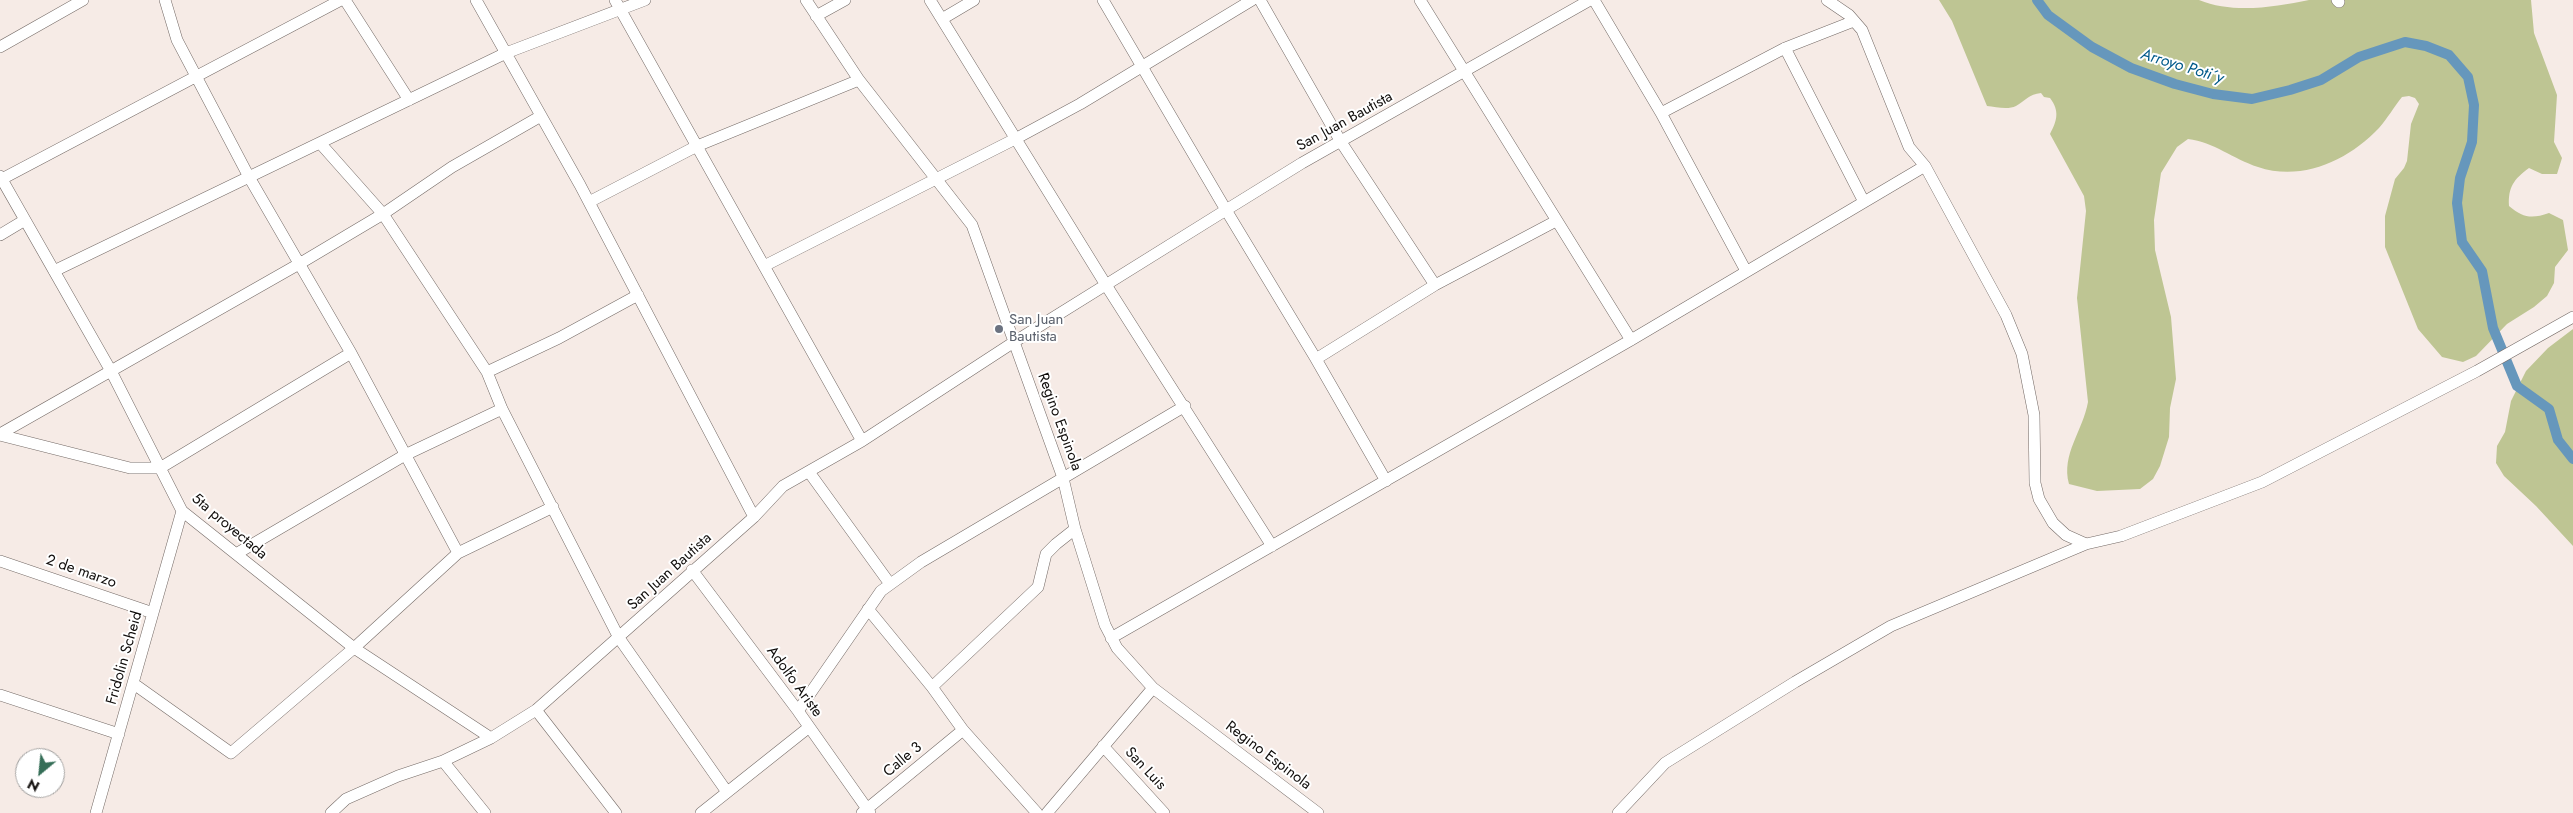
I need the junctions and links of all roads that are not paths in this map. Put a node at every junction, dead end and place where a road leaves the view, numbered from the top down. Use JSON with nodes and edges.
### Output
{"nodes":[{"id":1,"x":83,"y":0,"type":"edge"},
{"id":2,"x":165,"y":0,"type":"edge"},
{"id":3,"x":343,"y":0,"type":"edge"},
{"id":4,"x":476,"y":0,"type":"edge"},
{"id":5,"x":615,"y":0,"type":"edge"},
{"id":6,"x":645,"y":0,"type":"edge"},
{"id":7,"x":806,"y":0,"type":"edge"},
{"id":8,"x":845,"y":0,"type":"edge"},
{"id":9,"x":930,"y":0,"type":"edge"},
{"id":10,"x":974,"y":0,"type":"edge"},
{"id":11,"x":1103,"y":0,"type":"edge"},
{"id":12,"x":1252,"y":0,"type":"edge"},
{"id":13,"x":1260,"y":0,"type":"edge"},
{"id":14,"x":1420,"y":0,"type":"edge"},
{"id":15,"x":1590,"y":0,"type":"edge"},
{"id":16,"x":1594,"y":0,"type":"edge"},
{"id":17,"x":1827,"y":0,"type":"edge"},
{"id":18,"x":621,"y":10,"type":"junction"},
{"id":19,"x":816,"y":16,"type":"junction"},
{"id":20,"x":942,"y":19,"type":"junction"},
{"id":21,"x":1854,"y":21,"type":"junction"},
{"id":22,"x":0,"y":47,"type":"edge"},
{"id":23,"x":1785,"y":48,"type":"junction"},
{"id":24,"x":506,"y":53,"type":"junction"},
{"id":25,"x":1142,"y":66,"type":"junction"},
{"id":26,"x":1464,"y":73,"type":"junction"},
{"id":27,"x":196,"y":76,"type":"junction"},
{"id":28,"x":859,"y":80,"type":"junction"},
{"id":29,"x":409,"y":100,"type":"junction"},
{"id":30,"x":1661,"y":113,"type":"junction"},
{"id":31,"x":541,"y":116,"type":"junction"},
{"id":32,"x":1017,"y":138,"type":"junction"},
{"id":33,"x":1341,"y":142,"type":"junction"},
{"id":34,"x":320,"y":143,"type":"junction"},
{"id":35,"x":697,"y":146,"type":"junction"},
{"id":36,"x":1925,"y":166,"type":"junction"},
{"id":37,"x":1,"y":177,"type":"edge"},
{"id":38,"x":249,"y":177,"type":"junction"},
{"id":39,"x":938,"y":179,"type":"junction"},
{"id":40,"x":589,"y":202,"type":"junction"},
{"id":41,"x":1864,"y":202,"type":"junction"},
{"id":42,"x":1226,"y":210,"type":"junction"},
{"id":43,"x":383,"y":214,"type":"junction"},
{"id":44,"x":25,"y":220,"type":"junction"},
{"id":45,"x":1556,"y":221,"type":"junction"},
{"id":46,"x":0,"y":234,"type":"edge"},
{"id":47,"x":299,"y":264,"type":"junction"},
{"id":48,"x":764,"y":266,"type":"junction"},
{"id":49,"x":54,"y":271,"type":"junction"},
{"id":50,"x":1746,"y":271,"type":"junction"},
{"id":51,"x":1106,"y":285,"type":"junction"},
{"id":52,"x":1434,"y":285,"type":"junction"},
{"id":53,"x":638,"y":296,"type":"junction"},
{"id":54,"x":2573,"y":317,"type":"edge"},
{"id":55,"x":1631,"y":340,"type":"junction"},
{"id":56,"x":1014,"y":342,"type":"junction"},
{"id":57,"x":351,"y":353,"type":"junction"},
{"id":58,"x":1316,"y":359,"type":"junction"},
{"id":59,"x":111,"y":371,"type":"junction"},
{"id":60,"x":487,"y":372,"type":"junction"},
{"id":61,"x":1184,"y":406,"type":"junction"},
{"id":62,"x":502,"y":408,"type":"junction"},
{"id":63,"x":0,"y":434,"type":"edge"},
{"id":64,"x":862,"y":441,"type":"junction"},
{"id":65,"x":405,"y":455,"type":"junction"},
{"id":66,"x":160,"y":468,"type":"junction"},
{"id":67,"x":809,"y":472,"type":"junction"},
{"id":68,"x":1063,"y":478,"type":"junction"},
{"id":69,"x":1386,"y":481,"type":"junction"},
{"id":70,"x":553,"y":507,"type":"junction"},
{"id":71,"x":182,"y":511,"type":"junction"},
{"id":72,"x":754,"y":517,"type":"junction"},
{"id":73,"x":1075,"y":529,"type":"junction"},
{"id":74,"x":2086,"y":544,"type":"junction"},
{"id":75,"x":1272,"y":546,"type":"junction"},
{"id":76,"x":458,"y":553,"type":"junction"},
{"id":77,"x":236,"y":554,"type":"junction"},
{"id":78,"x":0,"y":561,"type":"edge"},
{"id":79,"x":692,"y":570,"type":"junction"},
{"id":80,"x":890,"y":584,"type":"junction"},
{"id":81,"x":868,"y":610,"type":"junction"},
{"id":82,"x":153,"y":613,"type":"junction"},
{"id":83,"x":619,"y":638,"type":"junction"},
{"id":84,"x":1112,"y":638,"type":"junction"},
{"id":85,"x":354,"y":648,"type":"junction"},
{"id":86,"x":134,"y":684,"type":"junction"},
{"id":87,"x":932,"y":687,"type":"junction"},
{"id":88,"x":1153,"y":688,"type":"junction"},
{"id":89,"x":0,"y":695,"type":"edge"},
{"id":90,"x":536,"y":710,"type":"junction"},
{"id":91,"x":798,"y":711,"type":"junction"},
{"id":92,"x":808,"y":728,"type":"junction"},
{"id":93,"x":963,"y":730,"type":"junction"},
{"id":94,"x":119,"y":734,"type":"junction"},
{"id":95,"x":491,"y":738,"type":"junction"},
{"id":96,"x":1102,"y":746,"type":"junction"},
{"id":97,"x":443,"y":761,"type":"junction"},
{"id":98,"x":728,"y":792,"type":"junction"},
{"id":99,"x":866,"y":812,"type":"edge"},
{"id":100,"x":96,"y":813,"type":"edge"},
{"id":101,"x":331,"y":813,"type":"edge"},
{"id":102,"x":486,"y":813,"type":"edge"},
{"id":103,"x":616,"y":813,"type":"edge"},
{"id":104,"x":701,"y":813,"type":"edge"},
{"id":105,"x":1037,"y":813,"type":"edge"},
{"id":106,"x":1047,"y":813,"type":"edge"},
{"id":107,"x":1164,"y":813,"type":"edge"},
{"id":108,"x":1318,"y":813,"type":"edge"},
{"id":109,"x":1618,"y":813,"type":"edge"}],
"edges":[{"from":1,"to":22,"type":"street"},
{"from":2,"to":27,"type":"street"},
{"from":3,"to":27,"type":"street"},
{"from":3,"to":29,"type":"street"},
{"from":4,"to":24,"type":"street"},
{"from":5,"to":18,"type":"street"},
{"from":6,"to":18,"type":"street"},
{"from":7,"to":19,"type":"street","name":"Regino Espinola"},
{"from":8,"to":19,"type":"street"},
{"from":9,"to":20,"type":"street"},
{"from":10,"to":20,"type":"street"},
{"from":11,"to":25,"type":"street"},
{"from":12,"to":25,"type":"street"},
{"from":13,"to":33,"type":"street"},
{"from":14,"to":26,"type":"street"},
{"from":15,"to":26,"type":"street","name":"San Juan Bautista"},
{"from":16,"to":30,"type":"street"},
{"from":17,"to":21,"type":"street"},
{"from":18,"to":24,"type":"street"},
{"from":18,"to":35,"type":"street"},
{"from":19,"to":28,"type":"street","name":"Regino Espinola"},
{"from":20,"to":32,"type":"street"},
{"from":21,"to":23,"type":"street"},
{"from":21,"to":36,"type":"street"},
{"from":23,"to":30,"type":"street"},
{"from":23,"to":41,"type":"street"},
{"from":24,"to":29,"type":"street"},
{"from":24,"to":31,"type":"street"},
{"from":25,"to":32,"type":"street"},
{"from":25,"to":42,"type":"street"},
{"from":26,"to":33,"type":"street","name":"San Juan Bautista"},
{"from":26,"to":45,"type":"street"},
{"from":27,"to":37,"type":"street"},
{"from":27,"to":38,"type":"street"},
{"from":28,"to":35,"type":"street"},
{"from":28,"to":39,"type":"street","name":"Regino Espinola"},
{"from":29,"to":34,"type":"street"},
{"from":30,"to":50,"type":"street"},
{"from":31,"to":40,"type":"street"},
{"from":31,"to":43,"type":"street"},
{"from":32,"to":39,"type":"street"},
{"from":32,"to":51,"type":"street"},
{"from":33,"to":42,"type":"street","name":"San Juan Bautista"},
{"from":33,"to":52,"type":"street"},
{"from":34,"to":38,"type":"street"},
{"from":34,"to":43,"type":"street"},
{"from":35,"to":40,"type":"street"},
{"from":35,"to":48,"type":"street"},
{"from":36,"to":41,"type":"street"},
{"from":36,"to":74,"type":"street"},
{"from":37,"to":44,"type":"street","name":"5ta proyectada"},
{"from":38,"to":47,"type":"street"},
{"from":38,"to":49,"type":"street"},
{"from":39,"to":48,"type":"street"},
{"from":39,"to":56,"type":"street","name":"Regino Espinola"},
{"from":40,"to":53,"type":"street"},
{"from":41,"to":50,"type":"street"},
{"from":42,"to":51,"type":"street","name":"San Juan Bautista"},
{"from":42,"to":58,"type":"street"},
{"from":43,"to":47,"type":"street"},
{"from":43,"to":60,"type":"street"},
{"from":44,"to":46,"type":"street"},
{"from":44,"to":49,"type":"street","name":"5ta proyectada"},
{"from":45,"to":52,"type":"street"},
{"from":45,"to":55,"type":"street"},
{"from":47,"to":57,"type":"street"},
{"from":47,"to":59,"type":"street"},
{"from":48,"to":64,"type":"street"},
{"from":49,"to":59,"type":"street","name":"5ta proyectada"},
{"from":50,"to":55,"type":"street"},
{"from":51,"to":56,"type":"street","name":"San Juan Bautista"},
{"from":51,"to":61,"type":"street"},
{"from":52,"to":58,"type":"street"},
{"from":53,"to":60,"type":"street"},
{"from":53,"to":72,"type":"street"},
{"from":54,"to":74,"type":"street"},
{"from":55,"to":69,"type":"street"},
{"from":56,"to":64,"type":"street","name":"San Juan Bautista"},
{"from":56,"to":68,"type":"street","name":"Regino Espinola"},
{"from":57,"to":65,"type":"street"},
{"from":57,"to":66,"type":"street"},
{"from":58,"to":69,"type":"street"},
{"from":59,"to":63,"type":"street"},
{"from":59,"to":66,"type":"street","name":"5ta proyectada"},
{"from":60,"to":62,"type":"street"},
{"from":61,"to":68,"type":"street"},
{"from":61,"to":75,"type":"street"},
{"from":62,"to":65,"type":"street"},
{"from":62,"to":70,"type":"street"},
{"from":63,"to":66,"type":"street"},
{"from":64,"to":67,"type":"street","name":"San Juan Bautista"},
{"from":65,"to":76,"type":"street"},
{"from":65,"to":77,"type":"street"},
{"from":66,"to":71,"type":"street","name":"5ta proyectada"},
{"from":67,"to":72,"type":"street","name":"San Juan Bautista"},
{"from":67,"to":80,"type":"street"},
{"from":68,"to":73,"type":"street","name":"Regino Espinola"},
{"from":68,"to":80,"type":"street"},
{"from":69,"to":75,"type":"street"},
{"from":70,"to":76,"type":"street"},
{"from":70,"to":83,"type":"street"},
{"from":71,"to":77,"type":"street","name":"5ta proyectada"},
{"from":71,"to":82,"type":"street","name":"Fridolin Scheid"},
{"from":72,"to":79,"type":"street","name":"San Juan Bautista"},
{"from":73,"to":84,"type":"street","name":"Regino Espinola"},
{"from":73,"to":87,"type":"street"},
{"from":74,"to":109,"type":"street"},
{"from":75,"to":84,"type":"street"},
{"from":76,"to":85,"type":"street"},
{"from":77,"to":85,"type":"street","name":"5ta proyectada"},
{"from":78,"to":82,"type":"street","name":"2 de marzo"},
{"from":79,"to":83,"type":"street","name":"San Juan Bautista"},
{"from":79,"to":91,"type":"street","name":"Adolfo Ariste"},
{"from":80,"to":81,"type":"street"},
{"from":81,"to":87,"type":"street"},
{"from":81,"to":91,"type":"street"},
{"from":82,"to":86,"type":"street","name":"Fridolin Scheid"},
{"from":83,"to":90,"type":"street","name":"San Juan Bautista"},
{"from":83,"to":98,"type":"street"},
{"from":84,"to":88,"type":"street","name":"Regino Espinola"},
{"from":85,"to":86,"type":"street"},
{"from":85,"to":95,"type":"street","name":"5ta proyectada"},
{"from":86,"to":94,"type":"street","name":"Fridolin Scheid"},
{"from":87,"to":93,"type":"street"},
{"from":88,"to":96,"type":"street"},
{"from":88,"to":108,"type":"street","name":"Regino Espinola"},
{"from":89,"to":94,"type":"street"},
{"from":90,"to":95,"type":"street","name":"San Juan Bautista"},
{"from":90,"to":103,"type":"street"},
{"from":91,"to":92,"type":"street","name":"Adolfo Ariste"},
{"from":92,"to":98,"type":"street"},
{"from":92,"to":99,"type":"street","name":"Adolfo Ariste"},
{"from":93,"to":99,"type":"street","name":"Calle 3"},
{"from":93,"to":105,"type":"street"},
{"from":94,"to":100,"type":"street","name":"Fridolin Scheid"},
{"from":95,"to":97,"type":"street","name":"San Juan Bautista"},
{"from":96,"to":106,"type":"street"},
{"from":96,"to":107,"type":"street","name":"San Luis"},
{"from":97,"to":101,"type":"street","name":"San Juan Bautista"},
{"from":97,"to":102,"type":"street"},
{"from":98,"to":104,"type":"street"}]}
